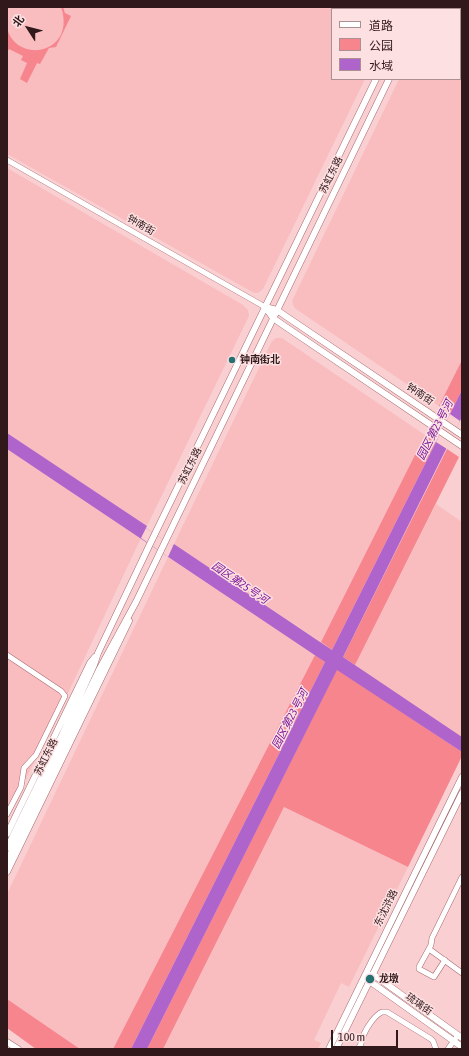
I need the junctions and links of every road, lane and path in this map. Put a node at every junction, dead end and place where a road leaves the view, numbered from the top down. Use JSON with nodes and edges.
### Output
{"nodes":[{"id":1,"x":376,"y":80,"type":"edge"},
{"id":2,"x":389,"y":80,"type":"edge"},
{"id":3,"x":7,"y":160,"type":"edge"},
{"id":4,"x":265,"y":307,"type":"junction"},
{"id":5,"x":277,"y":310,"type":"junction"},
{"id":6,"x":274,"y":318,"type":"junction"},
{"id":7,"x":462,"y":435,"type":"edge"},
{"id":8,"x":462,"y":446,"type":"edge"},
{"id":9,"x":136,"y":602,"type":"junction"},
{"id":10,"x":98,"y":653,"type":"junction"},
{"id":11,"x":7,"y":655,"type":"edge"},
{"id":12,"x":462,"y":777,"type":"edge"},
{"id":13,"x":462,"y":793,"type":"edge"},
{"id":14,"x":7,"y":814,"type":"edge"},
{"id":15,"x":7,"y":834,"type":"edge"},
{"id":16,"x":10,"y":846,"type":"edge"},
{"id":17,"x":7,"y":861,"type":"edge"},
{"id":18,"x":7,"y":872,"type":"edge"},
{"id":19,"x":462,"y":877,"type":"edge"},
{"id":20,"x":429,"y":949,"type":"junction"},
{"id":21,"x":445,"y":960,"type":"junction"},
{"id":22,"x":462,"y":973,"type":"edge"},
{"id":23,"x":374,"y":975,"type":"junction"},
{"id":24,"x":364,"y":976,"type":"junction"},
{"id":25,"x":370,"y":982,"type":"junction"},
{"id":26,"x":460,"y":1036,"type":"edge"},
{"id":27,"x":454,"y":1041,"type":"junction"},
{"id":28,"x":7,"y":1042,"type":"edge"},
{"id":29,"x":462,"y":1047,"type":"edge"},
{"id":30,"x":18,"y":1049,"type":"edge"},
{"id":31,"x":329,"y":1049,"type":"edge"},
{"id":32,"x":336,"y":1049,"type":"edge"},
{"id":33,"x":358,"y":1049,"type":"edge"},
{"id":34,"x":436,"y":1049,"type":"edge"},
{"id":35,"x":448,"y":1049,"type":"edge"}],
"edges":[{"from":1,"to":4,"type":"main road","name":"苏虹东路"},
{"from":2,"to":5,"type":"main road","name":"苏虹东路"},
{"from":3,"to":4,"type":"street","name":"钟南街"},
{"from":4,"to":5,"type":"main road","name":"钟南街"},
{"from":4,"to":6,"type":"main road","name":"钟南街"},
{"from":4,"to":10,"type":"main road","name":"苏虹东路"},
{"from":5,"to":6,"type":"main road","name":"苏虹东路"},
{"from":5,"to":7,"type":"main road","name":"钟南街"},
{"from":6,"to":8,"type":"main road","name":"钟南街"},
{"from":6,"to":9,"type":"main road","name":"苏虹东路"},
{"from":9,"to":16,"type":"main road","name":"苏虹东路"},
{"from":9,"to":18,"type":"main road"},
{"from":10,"to":15,"type":"main road"},
{"from":10,"to":16,"type":"main road","name":"苏虹东路"},
{"from":11,"to":14,"type":"street"},
{"from":12,"to":24,"type":"main road","name":"东沈浒路"},
{"from":13,"to":23,"type":"main road","name":"东沈浒路"},
{"from":16,"to":17,"type":"main road","name":"苏虹东路"},
{"from":19,"to":20,"type":"street"},
{"from":20,"to":21,"type":"street"},
{"from":20,"to":21,"type":"street"},
{"from":21,"to":22,"type":"street"},
{"from":23,"to":24,"type":"main road"},
{"from":23,"to":25,"type":"main road","name":"东沈浒路"},
{"from":23,"to":26,"type":"main road","name":"琉璃街"},
{"from":24,"to":25,"type":"main road","name":"琉璃街"},
{"from":24,"to":31,"type":"main road","name":"东沈浒路"},
{"from":25,"to":27,"type":"main road","name":"琉璃街"},
{"from":25,"to":32,"type":"main road","name":"东沈浒路"},
{"from":26,"to":27,"type":"street"},
{"from":27,"to":29,"type":"main road","name":"琉璃街"},
{"from":27,"to":35,"type":"street"},
{"from":28,"to":30,"type":"main road"},
{"from":33,"to":34,"type":"street"}]}
